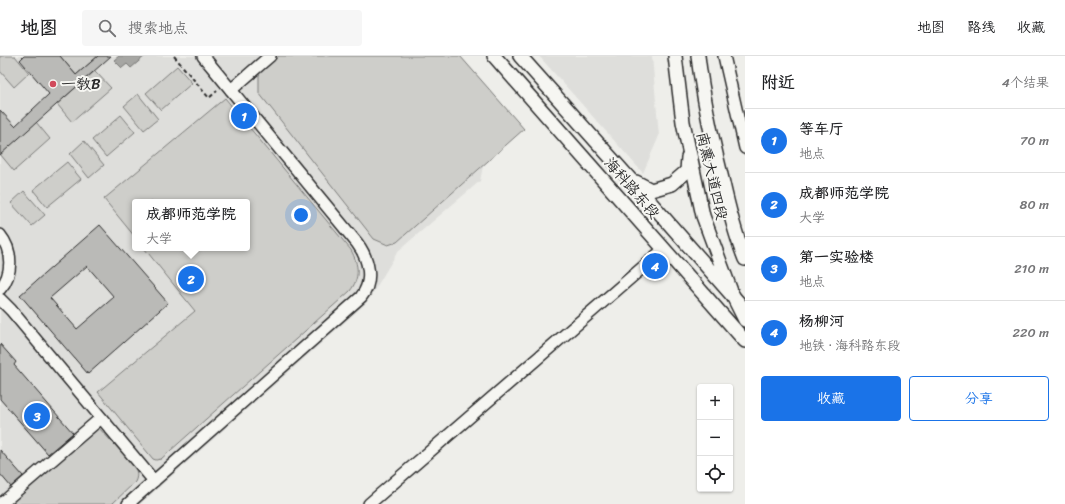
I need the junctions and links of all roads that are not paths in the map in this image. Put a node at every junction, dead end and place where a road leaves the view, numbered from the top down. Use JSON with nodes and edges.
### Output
{"nodes":[{"id":1,"x":203,"y":56,"type":"edge"},
{"id":2,"x":270,"y":56,"type":"edge"},
{"id":3,"x":494,"y":56,"type":"edge"},
{"id":4,"x":520,"y":56,"type":"edge"},
{"id":5,"x":675,"y":56,"type":"edge"},
{"id":6,"x":698,"y":56,"type":"edge"},
{"id":7,"x":724,"y":56,"type":"edge"},
{"id":8,"x":229,"y":87,"type":"junction"},
{"id":9,"x":745,"y":148,"type":"edge"},
{"id":10,"x":689,"y":151,"type":"junction"},
{"id":11,"x":629,"y":178,"type":"junction"},
{"id":12,"x":0,"y":235,"type":"edge"},
{"id":13,"x":664,"y":249,"type":"junction"},
{"id":14,"x":744,"y":252,"type":"edge"},
{"id":15,"x":0,"y":290,"type":"edge"},
{"id":16,"x":732,"y":294,"type":"junction"},
{"id":17,"x":0,"y":299,"type":"edge"},
{"id":18,"x":745,"y":310,"type":"edge"},
{"id":19,"x":745,"y":320,"type":"edge"},
{"id":20,"x":745,"y":341,"type":"edge"},
{"id":21,"x":101,"y":418,"type":"junction"},
{"id":22,"x":154,"y":481,"type":"junction"},
{"id":23,"x":1,"y":504,"type":"edge"},
{"id":24,"x":128,"y":504,"type":"edge"},
{"id":25,"x":369,"y":504,"type":"edge"}],
"edges":[{"from":1,"to":8,"type":"street"},
{"from":2,"to":8,"type":"street"},
{"from":3,"to":13,"type":"main road","name":"海科路东段"},
{"from":4,"to":11,"type":"main road","name":"海科路东段"},
{"from":5,"to":10,"type":"main road","name":"南熏大道四段"},
{"from":6,"to":14,"type":"main road"},
{"from":7,"to":9,"type":"street"},
{"from":8,"to":22,"type":"street"},
{"from":10,"to":11,"type":"main road"},
{"from":10,"to":16,"type":"main road","name":"南熏大道四段"},
{"from":11,"to":16,"type":"main road","name":"海科路东段"},
{"from":12,"to":15,"type":"street"},
{"from":13,"to":20,"type":"main road","name":"海科路东段"},
{"from":13,"to":25,"type":"street"},
{"from":16,"to":18,"type":"main road","name":"海科路东段"},
{"from":16,"to":19,"type":"main road","name":"南熏大道四段"},
{"from":17,"to":21,"type":"street"},
{"from":21,"to":22,"type":"street"},
{"from":21,"to":23,"type":"street"},
{"from":22,"to":24,"type":"street"}]}
